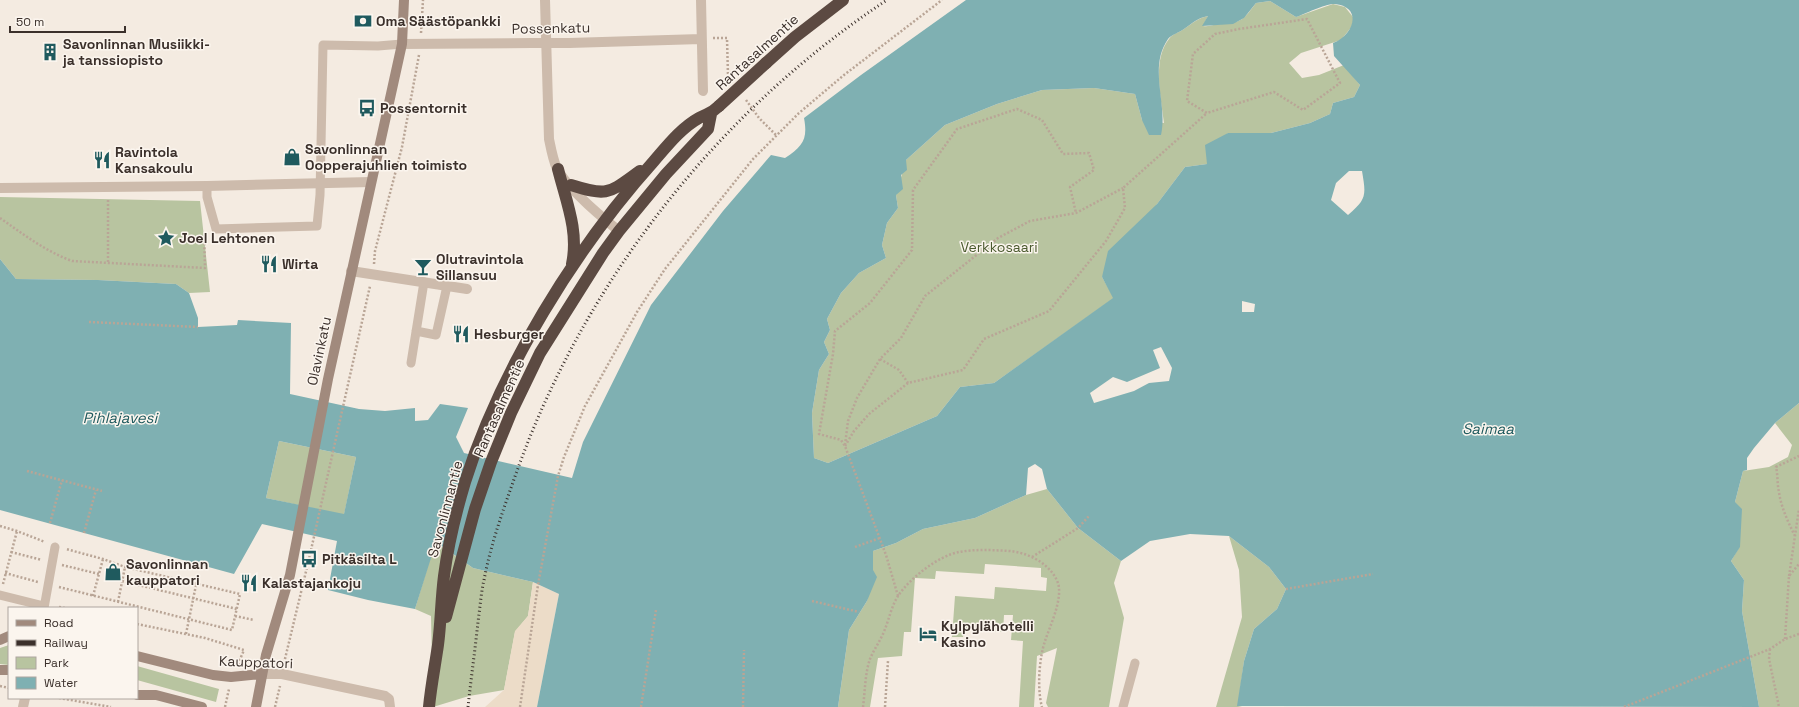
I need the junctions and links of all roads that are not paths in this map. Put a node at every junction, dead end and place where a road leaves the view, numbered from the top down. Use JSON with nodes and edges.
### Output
{"nodes":[{"id":1,"x":404,"y":0,"type":"edge"},
{"id":2,"x":545,"y":0,"type":"edge"},
{"id":3,"x":700,"y":0,"type":"edge"},
{"id":4,"x":843,"y":0,"type":"edge"},
{"id":5,"x":700,"y":39,"type":"junction"},
{"id":6,"x":402,"y":44,"type":"junction"},
{"id":7,"x":703,"y":91,"type":"dead end"},
{"id":8,"x":715,"y":110,"type":"junction"},
{"id":9,"x":653,"y":162,"type":"junction"},
{"id":10,"x":558,"y":170,"type":"junction"},
{"id":11,"x":371,"y":182,"type":"junction"},
{"id":12,"x":320,"y":184,"type":"junction"},
{"id":13,"x":571,"y":185,"type":"junction"},
{"id":14,"x":207,"y":186,"type":"junction"},
{"id":15,"x":0,"y":188,"type":"edge"},
{"id":16,"x":606,"y":221,"type":"junction"},
{"id":17,"x":619,"y":231,"type":"junction"},
{"id":18,"x":571,"y":269,"type":"junction"},
{"id":19,"x":351,"y":272,"type":"junction"},
{"id":20,"x":424,"y":282,"type":"junction"},
{"id":21,"x":447,"y":286,"type":"junction"},
{"id":22,"x":467,"y":289,"type":"dead end"},
{"id":23,"x":416,"y":332,"type":"junction"},
{"id":24,"x":411,"y":363,"type":"dead end"},
{"id":25,"x":55,"y":547,"type":"dead end"},
{"id":26,"x":1,"y":591,"type":"edge"},
{"id":27,"x":44,"y":607,"type":"edge"},
{"id":28,"x":438,"y":646,"type":"junction"},
{"id":29,"x":138,"y":656,"type":"edge"},
{"id":30,"x":1134,"y":663,"type":"dead end"},
{"id":31,"x":262,"y":674,"type":"junction"},
{"id":32,"x":138,"y":695,"type":"edge"},
{"id":33,"x":202,"y":707,"type":"edge"},
{"id":34,"x":256,"y":707,"type":"edge"},
{"id":35,"x":390,"y":707,"type":"edge"},
{"id":36,"x":429,"y":707,"type":"edge"},
{"id":37,"x":1123,"y":707,"type":"edge"}],
"edges":[{"from":1,"to":6,"type":"main road","name":"Olavinkatu"},
{"from":2,"to":10,"type":"street"},
{"from":3,"to":5,"type":"street"},
{"from":4,"to":8,"type":"highway","name":"Rantasalmentie","bridge":true},
{"from":5,"to":6,"type":"street","name":"Possenkatu","bridge":true},
{"from":5,"to":7,"type":"street"},
{"from":6,"to":11,"type":"main road","name":"Olavinkatu"},
{"from":6,"to":12,"type":"lane"},
{"from":8,"to":9,"type":"highway","name":"Rantasalmentie"},
{"from":8,"to":17,"type":"highway","name":"Rantasalmentie"},
{"from":9,"to":13,"type":"highway"},
{"from":9,"to":16,"type":"highway","name":"Rantasalmentie"},
{"from":10,"to":13,"type":"street"},
{"from":10,"to":18,"type":"highway"},
{"from":11,"to":12,"type":"street"},
{"from":11,"to":19,"type":"main road","name":"Olavinkatu"},
{"from":12,"to":14,"type":"street"},
{"from":12,"to":14,"type":"lane"},
{"from":13,"to":16,"type":"street"},
{"from":14,"to":15,"type":"street"},
{"from":16,"to":17,"type":"street"},
{"from":16,"to":18,"type":"highway","name":"Rantasalmentie"},
{"from":17,"to":28,"type":"highway","name":"Rantasalmentie"},
{"from":18,"to":28,"type":"highway","name":"Savonlinnantie"},
{"from":19,"to":20,"type":"street"},
{"from":19,"to":31,"type":"main road","name":"Olavinkatu"},
{"from":20,"to":21,"type":"street"},
{"from":20,"to":23,"type":"lane"},
{"from":21,"to":22,"type":"street"},
{"from":21,"to":23,"type":"lane"},
{"from":23,"to":24,"type":"lane"},
{"from":25,"to":27,"type":"lane"},
{"from":26,"to":27,"type":"lane"},
{"from":28,"to":36,"type":"highway","name":"Savonlinnantie"},
{"from":29,"to":31,"type":"main road","name":"Kauppatori"},
{"from":30,"to":37,"type":"lane"},
{"from":31,"to":34,"type":"main road","name":"Olavinkatu"},
{"from":31,"to":35,"type":"street","name":"Kauppatori"},
{"from":32,"to":33,"type":"main road"}]}
